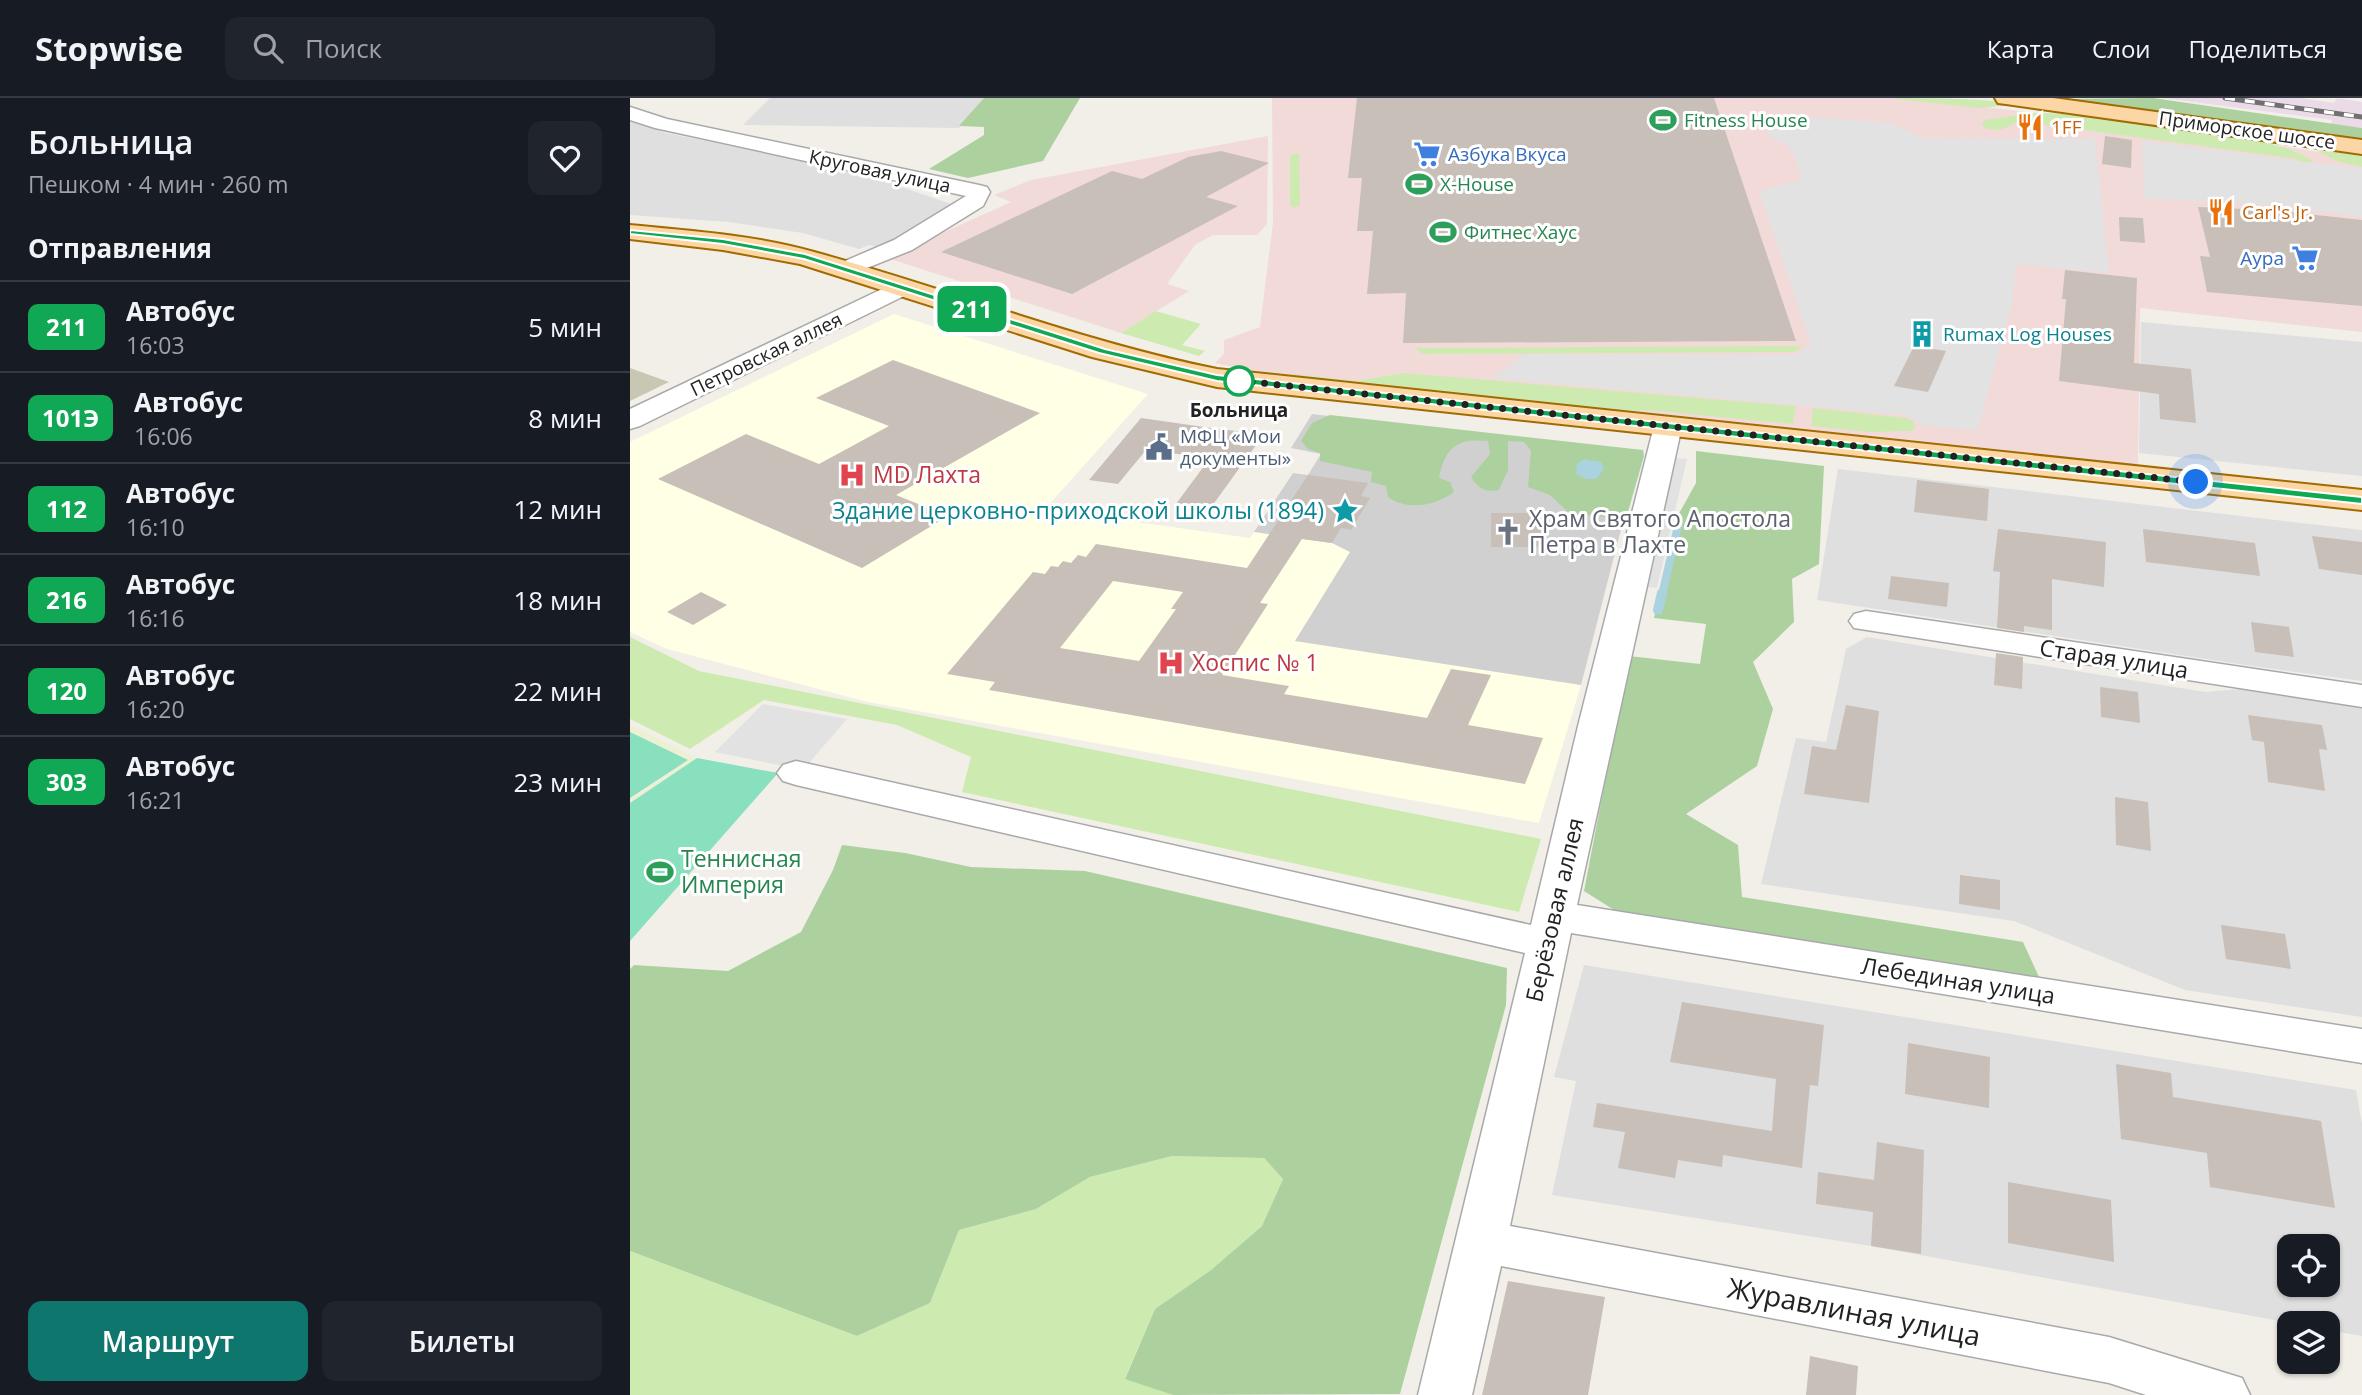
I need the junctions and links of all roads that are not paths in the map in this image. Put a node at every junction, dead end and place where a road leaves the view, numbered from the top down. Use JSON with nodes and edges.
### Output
{"nodes":[{"id":1,"x":2006,"y":98,"type":"edge"},
{"id":2,"x":630,"y":113,"type":"edge"},
{"id":3,"x":2362,"y":147,"type":"edge"},
{"id":4,"x":630,"y":233,"type":"edge"},
{"id":5,"x":847,"y":269,"type":"junction"},
{"id":6,"x":902,"y":287,"type":"junction"},
{"id":7,"x":630,"y":420,"type":"edge"},
{"id":8,"x":1668,"y":426,"type":"junction"},
{"id":9,"x":2362,"y":500,"type":"edge"},
{"id":10,"x":1866,"y":621,"type":"dead end"},
{"id":11,"x":2362,"y":696,"type":"edge"},
{"id":12,"x":796,"y":774,"type":"dead end"},
{"id":13,"x":1550,"y":930,"type":"junction"},
{"id":14,"x":2362,"y":1046,"type":"edge"},
{"id":15,"x":1482,"y":1242,"type":"junction"},
{"id":16,"x":1445,"y":1395,"type":"edge"},
{"id":17,"x":2222,"y":1395,"type":"edge"}],
"edges":[{"from":1,"to":3,"type":"main road","name":"Приморское шоссе"},
{"from":2,"to":5,"type":"street","name":"Круговая улица"},
{"from":4,"to":5,"type":"main road"},
{"from":5,"to":6,"type":"main road"},
{"from":6,"to":7,"type":"street","name":"Петровская аллея"},
{"from":6,"to":8,"type":"main road"},
{"from":8,"to":9,"type":"main road"},
{"from":8,"to":13,"type":"street","name":"Берёзовая аллея"},
{"from":10,"to":11,"type":"street","name":"Старая улица"},
{"from":12,"to":13,"type":"street","name":"Лебединая улица"},
{"from":13,"to":14,"type":"street","name":"Лебединая улица"},
{"from":13,"to":15,"type":"street","name":"Берёзовая аллея"},
{"from":15,"to":16,"type":"street","name":"Берёзовая аллея"},
{"from":15,"to":17,"type":"street","name":"Журавлиная улица"}]}
